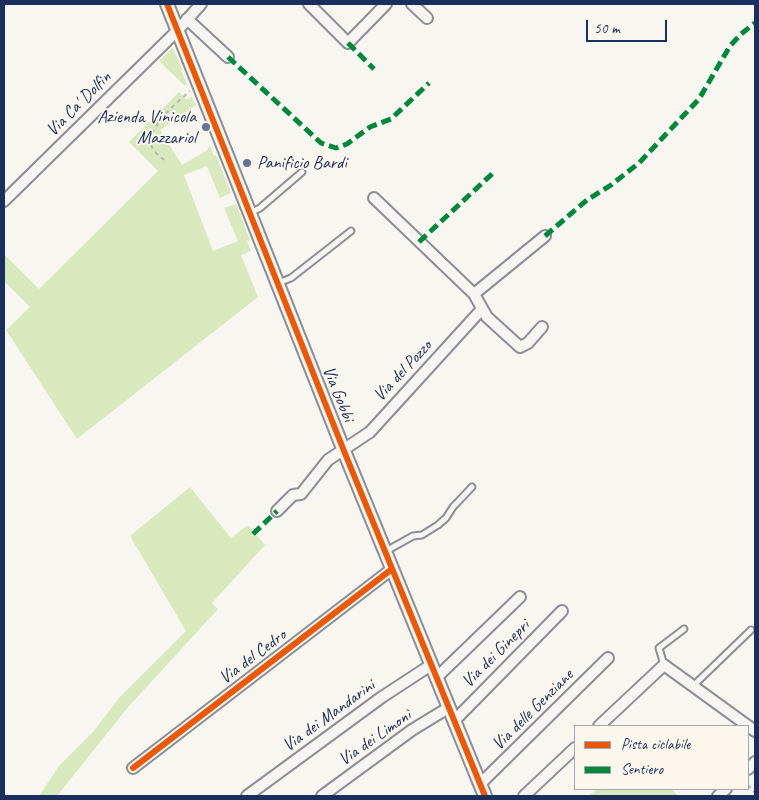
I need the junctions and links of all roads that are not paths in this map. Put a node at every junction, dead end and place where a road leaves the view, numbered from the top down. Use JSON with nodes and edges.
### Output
{"nodes":[{"id":1,"x":167,"y":4,"type":"edge"},
{"id":2,"x":201,"y":4,"type":"edge"},
{"id":3,"x":309,"y":4,"type":"edge"},
{"id":4,"x":386,"y":4,"type":"edge"},
{"id":5,"x":412,"y":4,"type":"edge"},
{"id":6,"x":426,"y":18,"type":"dead end"},
{"id":7,"x":187,"y":19,"type":"junction"},
{"id":8,"x":177,"y":31,"type":"junction"},
{"id":9,"x":228,"y":57,"type":"dead end"},
{"id":10,"x":302,"y":172,"type":"dead end"},
{"id":11,"x":374,"y":198,"type":"dead end"},
{"id":12,"x":4,"y":201,"type":"edge"},
{"id":13,"x":250,"y":213,"type":"junction"},
{"id":14,"x":351,"y":231,"type":"dead end"},
{"id":15,"x":545,"y":236,"type":"dead end"},
{"id":16,"x":278,"y":283,"type":"junction"},
{"id":17,"x":474,"y":294,"type":"junction"},
{"id":18,"x":482,"y":309,"type":"junction"},
{"id":19,"x":542,"y":327,"type":"dead end"},
{"id":20,"x":344,"y":450,"type":"junction"},
{"id":21,"x":472,"y":487,"type":"dead end"},
{"id":22,"x":277,"y":511,"type":"dead end"},
{"id":23,"x":385,"y":552,"type":"junction"},
{"id":24,"x":392,"y":569,"type":"junction"},
{"id":25,"x":520,"y":597,"type":"dead end"},
{"id":26,"x":562,"y":611,"type":"dead end"},
{"id":27,"x":684,"y":629,"type":"dead end"},
{"id":28,"x":751,"y":630,"type":"dead end"},
{"id":29,"x":608,"y":658,"type":"dead end"},
{"id":30,"x":431,"y":665,"type":"junction"},
{"id":31,"x":664,"y":665,"type":"junction"},
{"id":32,"x":436,"y":678,"type":"junction"},
{"id":33,"x":693,"y":686,"type":"junction"},
{"id":34,"x":448,"y":708,"type":"junction"},
{"id":35,"x":454,"y":721,"type":"junction"},
{"id":36,"x":600,"y":725,"type":"edge"},
{"id":37,"x":747,"y":725,"type":"edge"},
{"id":38,"x":574,"y":749,"type":"edge"},
{"id":39,"x":133,"y":768,"type":"dead end"},
{"id":40,"x":483,"y":793,"type":"edge"},
{"id":41,"x":247,"y":796,"type":"edge"},
{"id":42,"x":322,"y":796,"type":"edge"},
{"id":43,"x":524,"y":796,"type":"edge"}],
"edges":[{"from":1,"to":8,"type":"street","name":"Via Gobbi"},
{"from":2,"to":7,"type":"street","name":"Via Ca' Dolfin"},
{"from":3,"to":4,"type":"street"},
{"from":5,"to":6,"type":"street"},
{"from":7,"to":8,"type":"street","name":"Via Ca' Dolfin"},
{"from":7,"to":9,"type":"street"},
{"from":8,"to":12,"type":"street","name":"Via Ca' Dolfin"},
{"from":8,"to":13,"type":"street","name":"Via Gobbi"},
{"from":10,"to":13,"type":"lane"},
{"from":11,"to":17,"type":"street"},
{"from":13,"to":16,"type":"street","name":"Via Gobbi"},
{"from":14,"to":16,"type":"lane"},
{"from":15,"to":17,"type":"street"},
{"from":16,"to":20,"type":"street","name":"Via Gobbi"},
{"from":17,"to":18,"type":"street"},
{"from":18,"to":19,"type":"street"},
{"from":18,"to":20,"type":"street","name":"Via del Pozzo"},
{"from":20,"to":22,"type":"street","name":"Via Gobbi"},
{"from":20,"to":23,"type":"street","name":"Via Gobbi"},
{"from":21,"to":23,"type":"lane"},
{"from":23,"to":24,"type":"street","name":"Via Gobbi"},
{"from":24,"to":30,"type":"street","name":"Via Gobbi"},
{"from":24,"to":39,"type":"street","name":"Via del Cedro"},
{"from":25,"to":32,"type":"street"},
{"from":26,"to":35,"type":"street","name":"Via dei Ginepri"},
{"from":27,"to":31,"type":"lane"},
{"from":28,"to":33,"type":"lane"},
{"from":29,"to":40,"type":"street","name":"Via delle Genziane"},
{"from":30,"to":32,"type":"street","name":"Via Gobbi"},
{"from":30,"to":41,"type":"street","name":"Via dei Mandarini"},
{"from":31,"to":33,"type":"street"},
{"from":31,"to":36,"type":"street"},
{"from":32,"to":34,"type":"street","name":"Via Gobbi"},
{"from":33,"to":37,"type":"street"},
{"from":34,"to":35,"type":"street","name":"Via Gobbi"},
{"from":34,"to":42,"type":"street","name":"Via dei Limoni"},
{"from":35,"to":40,"type":"street","name":"Via Gobbi"},
{"from":38,"to":43,"type":"street"}]}
